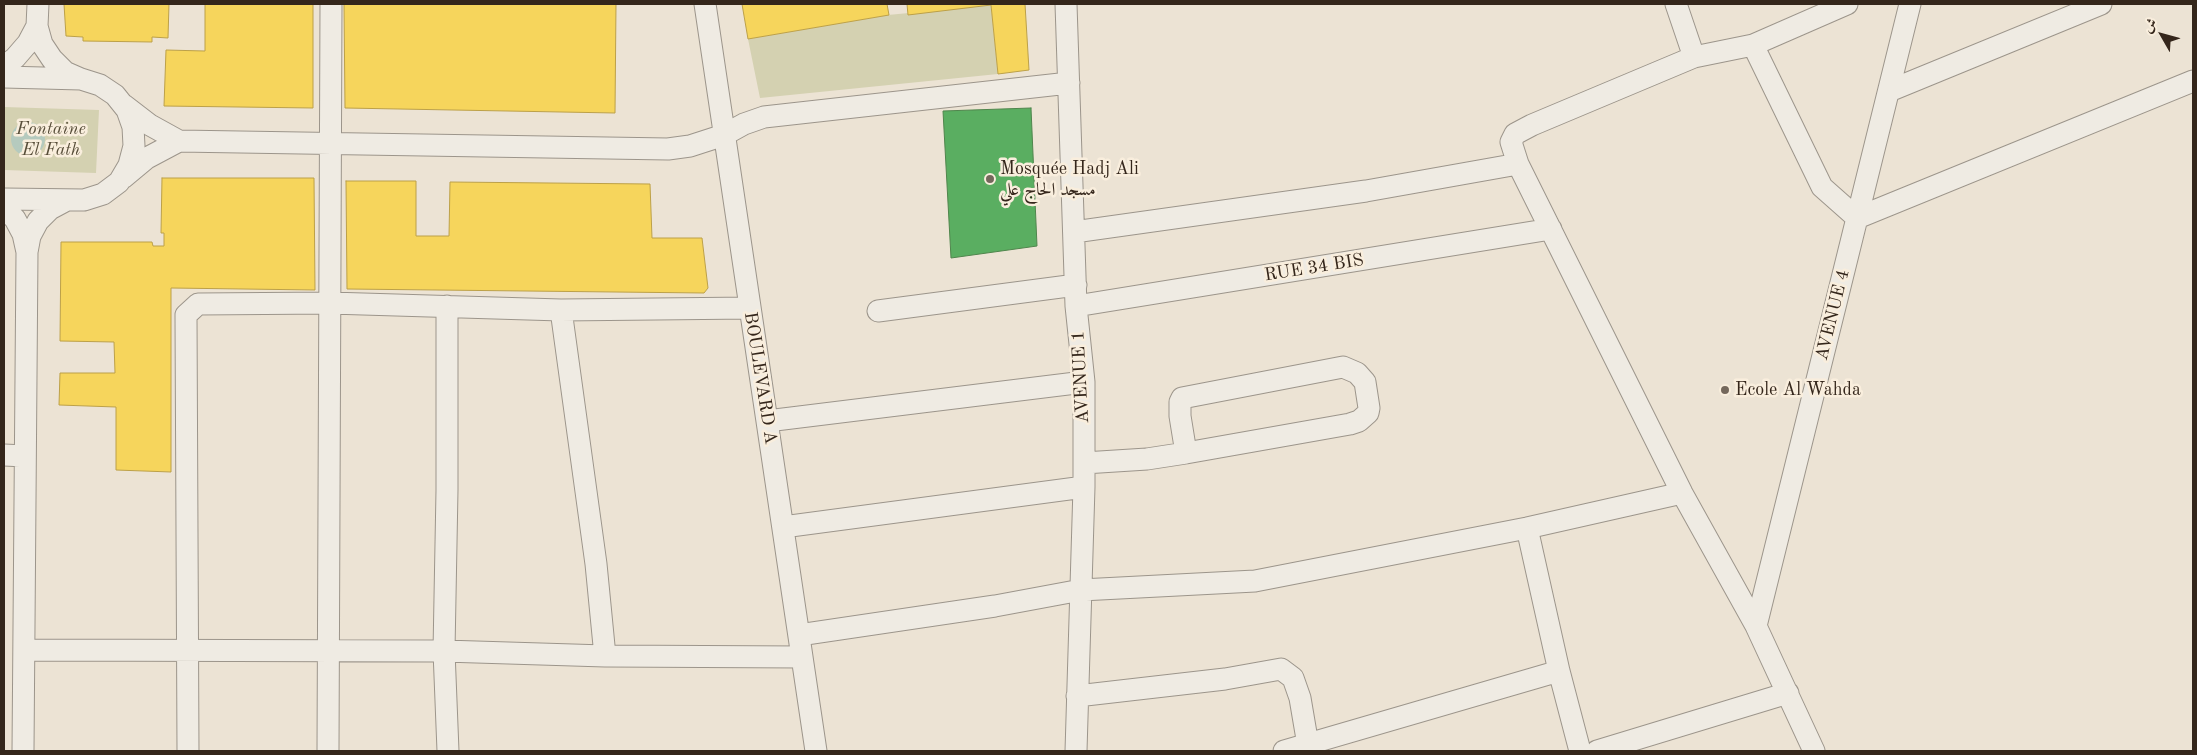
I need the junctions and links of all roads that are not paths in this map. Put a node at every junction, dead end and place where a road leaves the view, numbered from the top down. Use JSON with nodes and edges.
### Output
{"nodes":[{"id":1,"x":38,"y":4,"type":"edge"},
{"id":2,"x":331,"y":4,"type":"edge"},
{"id":3,"x":705,"y":4,"type":"edge"},
{"id":4,"x":1066,"y":4,"type":"edge"},
{"id":5,"x":1676,"y":4,"type":"edge"},
{"id":6,"x":1847,"y":4,"type":"edge"},
{"id":7,"x":1910,"y":4,"type":"edge"},
{"id":8,"x":2101,"y":4,"type":"edge"},
{"id":9,"x":37,"y":26,"type":"junction"},
{"id":10,"x":1753,"y":45,"type":"junction"},
{"id":11,"x":1694,"y":57,"type":"junction"},
{"id":12,"x":4,"y":66,"type":"edge"},
{"id":13,"x":4,"y":77,"type":"edge"},
{"id":14,"x":81,"y":79,"type":"junction"},
{"id":15,"x":2193,"y":82,"type":"edge"},
{"id":16,"x":1069,"y":83,"type":"junction"},
{"id":17,"x":1889,"y":91,"type":"junction"},
{"id":18,"x":124,"y":104,"type":"junction"},
{"id":19,"x":724,"y":135,"type":"junction"},
{"id":20,"x":179,"y":141,"type":"junction"},
{"id":21,"x":331,"y":142,"type":"junction"},
{"id":22,"x":1518,"y":164,"type":"junction"},
{"id":23,"x":119,"y":182,"type":"junction"},
{"id":24,"x":4,"y":199,"type":"edge"},
{"id":25,"x":65,"y":201,"type":"junction"},
{"id":26,"x":4,"y":208,"type":"edge"},
{"id":27,"x":1857,"y":218,"type":"junction"},
{"id":28,"x":1551,"y":229,"type":"junction"},
{"id":29,"x":1074,"y":232,"type":"junction"},
{"id":30,"x":27,"y":252,"type":"junction"},
{"id":31,"x":1076,"y":285,"type":"junction"},
{"id":32,"x":330,"y":303,"type":"junction"},
{"id":33,"x":447,"y":306,"type":"junction"},
{"id":34,"x":1076,"y":306,"type":"junction"},
{"id":35,"x":750,"y":308,"type":"junction"},
{"id":36,"x":561,"y":310,"type":"junction"},
{"id":37,"x":878,"y":311,"type":"dead end"},
{"id":38,"x":1084,"y":382,"type":"junction"},
{"id":39,"x":767,"y":421,"type":"junction"},
{"id":40,"x":1186,"y":453,"type":"junction"},
{"id":41,"x":4,"y":455,"type":"edge"},
{"id":42,"x":25,"y":456,"type":"junction"},
{"id":43,"x":1084,"y":463,"type":"junction"},
{"id":44,"x":1084,"y":488,"type":"junction"},
{"id":45,"x":1682,"y":493,"type":"junction"},
{"id":46,"x":783,"y":527,"type":"junction"},
{"id":47,"x":1527,"y":528,"type":"junction"},
{"id":48,"x":1081,"y":590,"type":"junction"},
{"id":49,"x":1756,"y":626,"type":"junction"},
{"id":50,"x":799,"y":635,"type":"junction"},
{"id":51,"x":24,"y":650,"type":"junction"},
{"id":52,"x":329,"y":650,"type":"junction"},
{"id":53,"x":187,"y":651,"type":"junction"},
{"id":54,"x":444,"y":651,"type":"junction"},
{"id":55,"x":605,"y":656,"type":"junction"},
{"id":56,"x":802,"y":657,"type":"junction"},
{"id":57,"x":1559,"y":671,"type":"junction"},
{"id":58,"x":1788,"y":693,"type":"junction"},
{"id":59,"x":1078,"y":696,"type":"junction"},
{"id":60,"x":1308,"y":745,"type":"junction"},
{"id":61,"x":24,"y":751,"type":"edge"},
{"id":62,"x":188,"y":751,"type":"edge"},
{"id":63,"x":328,"y":751,"type":"edge"},
{"id":64,"x":448,"y":751,"type":"edge"},
{"id":65,"x":816,"y":751,"type":"edge"},
{"id":66,"x":1076,"y":751,"type":"edge"},
{"id":67,"x":1284,"y":751,"type":"edge"},
{"id":68,"x":1580,"y":751,"type":"edge"},
{"id":69,"x":1597,"y":751,"type":"edge"},
{"id":70,"x":1814,"y":751,"type":"edge"}],
"edges":[{"from":1,"to":9,"type":"street"},
{"from":2,"to":21,"type":"street"},
{"from":3,"to":19,"type":"street","name":"BOULEVARD A"},
{"from":4,"to":16,"type":"street","name":"AVENUE 1"},
{"from":5,"to":11,"type":"street"},
{"from":6,"to":10,"type":"street"},
{"from":7,"to":17,"type":"street","name":"AVENUE 4"},
{"from":8,"to":17,"type":"street"},
{"from":9,"to":12,"type":"street"},
{"from":9,"to":14,"type":"street"},
{"from":10,"to":11,"type":"street"},
{"from":10,"to":27,"type":"street"},
{"from":11,"to":22,"type":"street"},
{"from":13,"to":14,"type":"street"},
{"from":14,"to":18,"type":"street"},
{"from":15,"to":27,"type":"street"},
{"from":16,"to":19,"type":"street"},
{"from":16,"to":29,"type":"street","name":"AVENUE 1"},
{"from":17,"to":27,"type":"street","name":"AVENUE 4"},
{"from":18,"to":20,"type":"street"},
{"from":18,"to":23,"type":"street"},
{"from":19,"to":21,"type":"street"},
{"from":19,"to":35,"type":"street","name":"BOULEVARD A"},
{"from":20,"to":21,"type":"street"},
{"from":20,"to":23,"type":"street"},
{"from":21,"to":32,"type":"street"},
{"from":22,"to":28,"type":"street"},
{"from":22,"to":29,"type":"street"},
{"from":23,"to":25,"type":"street"},
{"from":24,"to":25,"type":"street"},
{"from":25,"to":30,"type":"street"},
{"from":26,"to":30,"type":"street"},
{"from":27,"to":49,"type":"street","name":"AVENUE 4"},
{"from":28,"to":34,"type":"street","name":"RUE 34 BIS"},
{"from":28,"to":45,"type":"street"},
{"from":29,"to":31,"type":"street","name":"AVENUE 1"},
{"from":30,"to":42,"type":"street"},
{"from":31,"to":34,"type":"street","name":"AVENUE 1"},
{"from":31,"to":37,"type":"street"},
{"from":32,"to":33,"type":"street"},
{"from":32,"to":52,"type":"street"},
{"from":32,"to":53,"type":"street"},
{"from":33,"to":36,"type":"street"},
{"from":33,"to":54,"type":"street"},
{"from":34,"to":38,"type":"street","name":"AVENUE 1"},
{"from":35,"to":36,"type":"street"},
{"from":35,"to":39,"type":"street","name":"BOULEVARD A"},
{"from":36,"to":55,"type":"street"},
{"from":38,"to":39,"type":"street"},
{"from":38,"to":43,"type":"street","name":"AVENUE 1"},
{"from":39,"to":46,"type":"street","name":"BOULEVARD A"},
{"from":40,"to":40,"type":"street"},
{"from":40,"to":43,"type":"street"},
{"from":41,"to":42,"type":"street"},
{"from":42,"to":51,"type":"street"},
{"from":43,"to":44,"type":"street","name":"AVENUE 1"},
{"from":44,"to":46,"type":"street"},
{"from":44,"to":48,"type":"street","name":"AVENUE 1"},
{"from":45,"to":47,"type":"street"},
{"from":45,"to":49,"type":"street"},
{"from":46,"to":50,"type":"street","name":"BOULEVARD A"},
{"from":47,"to":48,"type":"street"},
{"from":47,"to":57,"type":"street"},
{"from":48,"to":50,"type":"street"},
{"from":48,"to":59,"type":"street","name":"AVENUE 1"},
{"from":49,"to":58,"type":"street"},
{"from":50,"to":56,"type":"street","name":"BOULEVARD A"},
{"from":51,"to":53,"type":"street"},
{"from":51,"to":61,"type":"street"},
{"from":52,"to":53,"type":"street"},
{"from":52,"to":54,"type":"street"},
{"from":52,"to":63,"type":"street"},
{"from":53,"to":62,"type":"street"},
{"from":54,"to":55,"type":"street"},
{"from":54,"to":64,"type":"street"},
{"from":55,"to":56,"type":"street"},
{"from":56,"to":65,"type":"street","name":"BOULEVARD A"},
{"from":57,"to":60,"type":"street"},
{"from":57,"to":68,"type":"street"},
{"from":58,"to":69,"type":"street"},
{"from":58,"to":70,"type":"street"},
{"from":59,"to":60,"type":"street"},
{"from":59,"to":66,"type":"street","name":"AVENUE 1"},
{"from":60,"to":67,"type":"street"}]}
